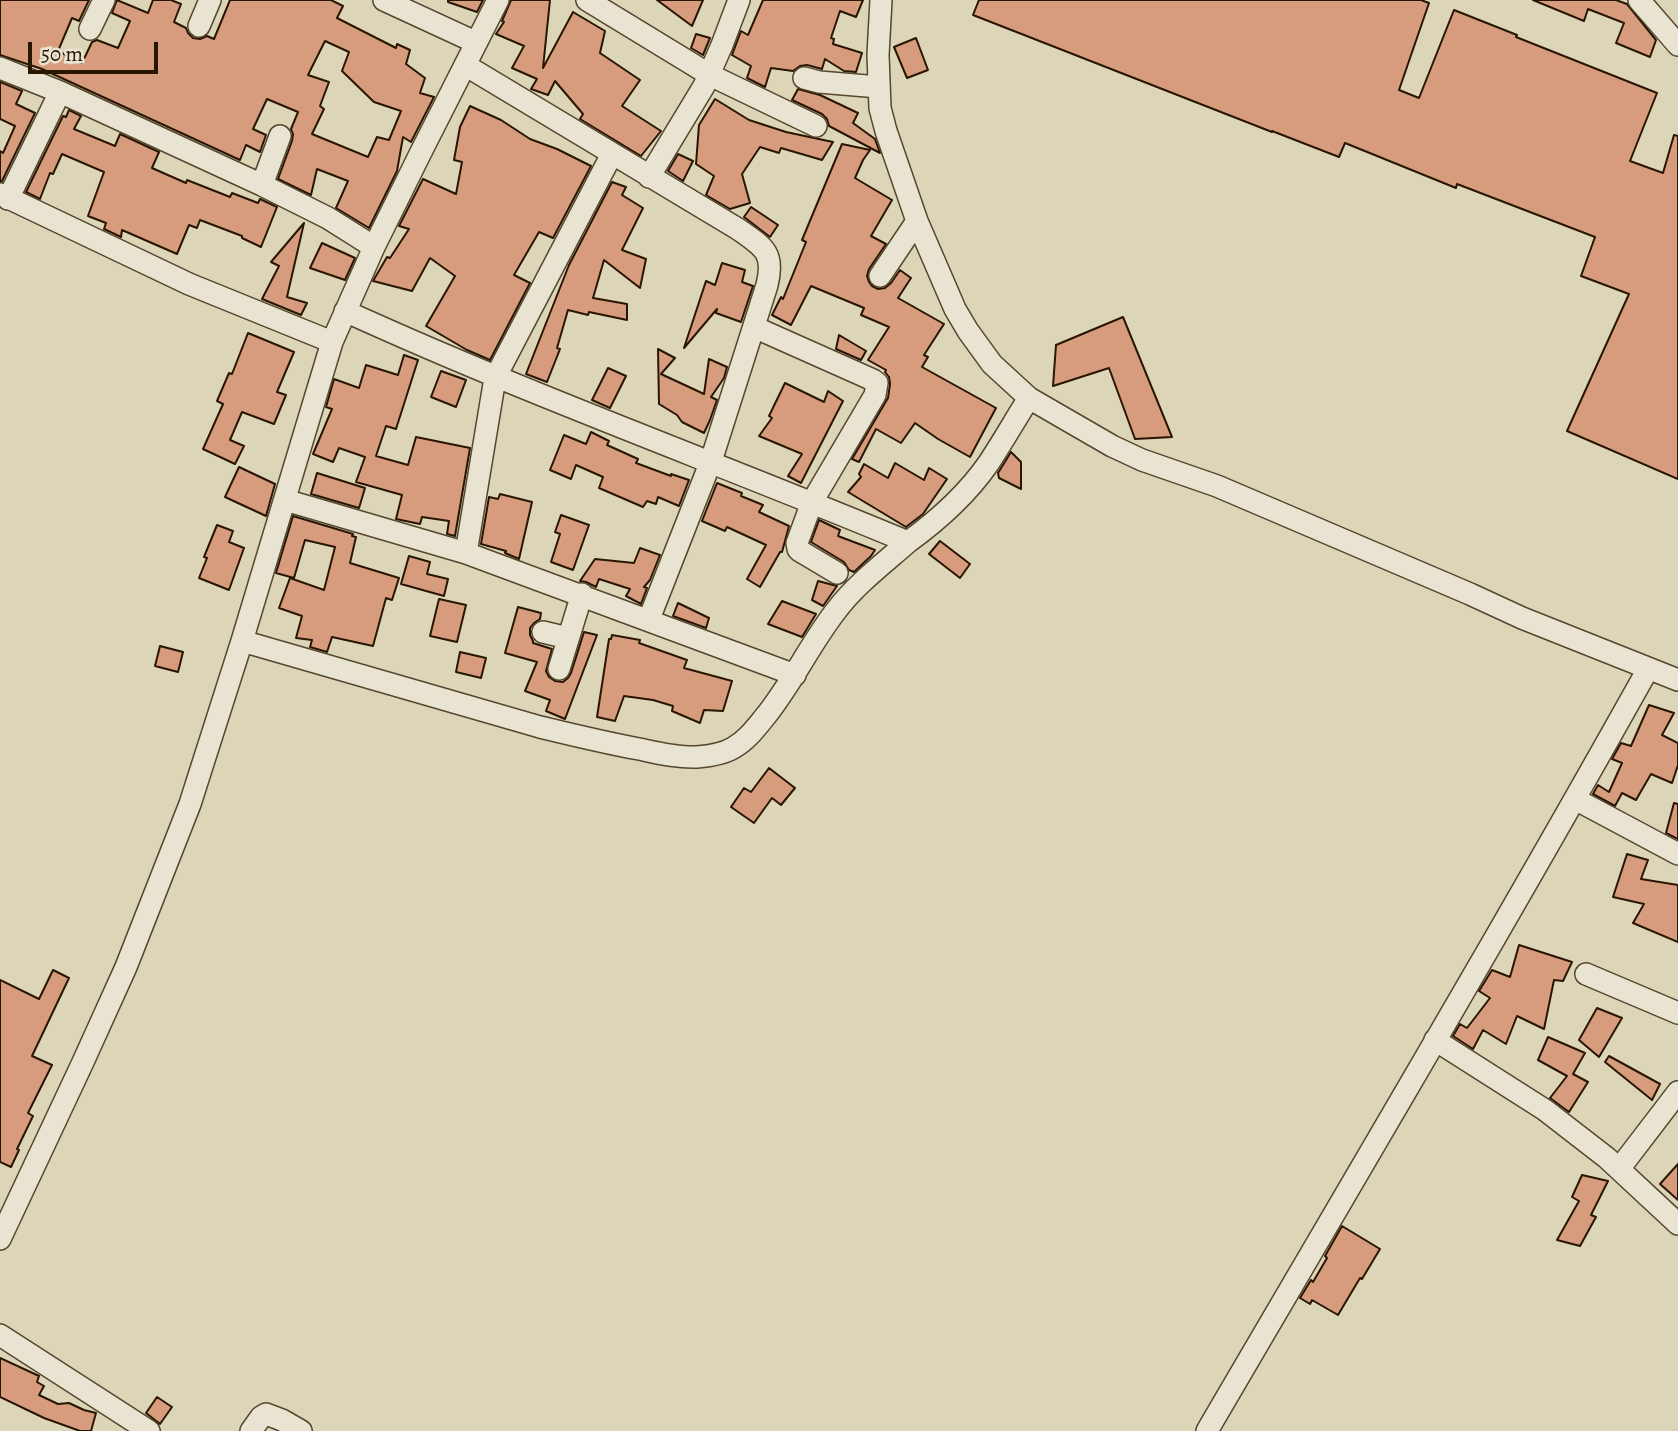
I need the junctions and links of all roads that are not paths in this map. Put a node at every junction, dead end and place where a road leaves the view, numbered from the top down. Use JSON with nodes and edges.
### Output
{"nodes":[{"id":1,"x":104,"y":0,"type":"edge"},
{"id":2,"x":211,"y":0,"type":"edge"},
{"id":3,"x":384,"y":0,"type":"edge"},
{"id":4,"x":498,"y":0,"type":"edge"},
{"id":5,"x":587,"y":0,"type":"edge"},
{"id":6,"x":739,"y":0,"type":"edge"},
{"id":7,"x":881,"y":0,"type":"edge"},
{"id":8,"x":1639,"y":0,"type":"edge"},
{"id":9,"x":199,"y":26,"type":"dead end"},
{"id":10,"x":90,"y":29,"type":"dead end"},
{"id":11,"x":475,"y":42,"type":"junction"},
{"id":12,"x":1678,"y":45,"type":"edge"},
{"id":13,"x":465,"y":65,"type":"junction"},
{"id":14,"x":0,"y":68,"type":"edge"},
{"id":15,"x":710,"y":75,"type":"junction"},
{"id":16,"x":804,"y":78,"type":"dead end"},
{"id":17,"x":878,"y":87,"type":"junction"},
{"id":18,"x":60,"y":92,"type":"junction"},
{"id":19,"x":817,"y":125,"type":"dead end"},
{"id":20,"x":280,"y":136,"type":"dead end"},
{"id":21,"x":612,"y":155,"type":"junction"},
{"id":22,"x":649,"y":177,"type":"junction"},
{"id":23,"x":262,"y":185,"type":"junction"},
{"id":24,"x":4,"y":197,"type":"edge"},
{"id":25,"x":917,"y":221,"type":"junction"},
{"id":26,"x":374,"y":247,"type":"junction"},
{"id":27,"x":880,"y":276,"type":"dead end"},
{"id":28,"x":345,"y":312,"type":"junction"},
{"id":29,"x":754,"y":327,"type":"junction"},
{"id":30,"x":332,"y":342,"type":"junction"},
{"id":31,"x":495,"y":377,"type":"junction"},
{"id":32,"x":1028,"y":398,"type":"junction"},
{"id":33,"x":711,"y":461,"type":"junction"},
{"id":34,"x":285,"y":500,"type":"junction"},
{"id":35,"x":812,"y":502,"type":"junction"},
{"id":36,"x":908,"y":542,"type":"junction"},
{"id":37,"x":467,"y":553,"type":"junction"},
{"id":38,"x":837,"y":573,"type":"dead end"},
{"id":39,"x":582,"y":594,"type":"junction"},
{"id":40,"x":649,"y":619,"type":"junction"},
{"id":41,"x":543,"y":632,"type":"dead end"},
{"id":42,"x":568,"y":638,"type":"junction"},
{"id":43,"x":242,"y":640,"type":"junction"},
{"id":44,"x":559,"y":668,"type":"dead end"},
{"id":45,"x":1648,"y":669,"type":"junction"},
{"id":46,"x":795,"y":674,"type":"junction"},
{"id":47,"x":1678,"y":680,"type":"edge"},
{"id":48,"x":1576,"y":799,"type":"junction"},
{"id":49,"x":1678,"y":854,"type":"edge"},
{"id":50,"x":1586,"y":974,"type":"dead end"},
{"id":51,"x":1678,"y":1013,"type":"edge"},
{"id":52,"x":1435,"y":1040,"type":"junction"},
{"id":53,"x":1678,"y":1091,"type":"edge"},
{"id":54,"x":1619,"y":1169,"type":"junction"},
{"id":55,"x":1678,"y":1224,"type":"edge"},
{"id":56,"x":0,"y":1239,"type":"edge"},
{"id":57,"x":0,"y":1335,"type":"edge"},
{"id":58,"x":149,"y":1431,"type":"edge"},
{"id":59,"x":251,"y":1431,"type":"edge"},
{"id":60,"x":301,"y":1431,"type":"edge"},
{"id":61,"x":1206,"y":1431,"type":"edge"}],
"edges":[{"from":1,"to":10,"type":"street"},
{"from":2,"to":9,"type":"street"},
{"from":3,"to":11,"type":"street"},
{"from":4,"to":11,"type":"street"},
{"from":5,"to":15,"type":"street"},
{"from":6,"to":15,"type":"street"},
{"from":7,"to":17,"type":"street"},
{"from":8,"to":12,"type":"street"},
{"from":11,"to":13,"type":"street"},
{"from":13,"to":21,"type":"street"},
{"from":13,"to":26,"type":"street"},
{"from":14,"to":18,"type":"street"},
{"from":15,"to":19,"type":"street"},
{"from":15,"to":22,"type":"street"},
{"from":16,"to":17,"type":"street"},
{"from":17,"to":25,"type":"street"},
{"from":18,"to":23,"type":"street"},
{"from":18,"to":24,"type":"street"},
{"from":20,"to":23,"type":"street"},
{"from":21,"to":22,"type":"street"},
{"from":21,"to":31,"type":"street"},
{"from":22,"to":29,"type":"street"},
{"from":23,"to":26,"type":"street"},
{"from":24,"to":30,"type":"street"},
{"from":25,"to":27,"type":"street"},
{"from":25,"to":32,"type":"street"},
{"from":26,"to":28,"type":"street"},
{"from":28,"to":30,"type":"street"},
{"from":28,"to":31,"type":"street"},
{"from":29,"to":33,"type":"street"},
{"from":29,"to":35,"type":"street"},
{"from":30,"to":34,"type":"street"},
{"from":31,"to":33,"type":"street"},
{"from":31,"to":37,"type":"street"},
{"from":32,"to":36,"type":"street"},
{"from":32,"to":45,"type":"street"},
{"from":33,"to":35,"type":"street"},
{"from":33,"to":40,"type":"street"},
{"from":34,"to":37,"type":"street"},
{"from":34,"to":43,"type":"street"},
{"from":35,"to":36,"type":"street"},
{"from":35,"to":38,"type":"street"},
{"from":36,"to":46,"type":"street"},
{"from":37,"to":39,"type":"street"},
{"from":39,"to":40,"type":"street"},
{"from":39,"to":42,"type":"street"},
{"from":40,"to":46,"type":"street"},
{"from":41,"to":42,"type":"street"},
{"from":42,"to":44,"type":"street"},
{"from":43,"to":46,"type":"street"},
{"from":43,"to":56,"type":"street"},
{"from":45,"to":47,"type":"street"},
{"from":45,"to":48,"type":"street"},
{"from":48,"to":49,"type":"street"},
{"from":48,"to":52,"type":"street"},
{"from":50,"to":51,"type":"street"},
{"from":52,"to":54,"type":"street"},
{"from":52,"to":61,"type":"street"},
{"from":53,"to":54,"type":"street"},
{"from":54,"to":55,"type":"street"},
{"from":57,"to":58,"type":"street"},
{"from":59,"to":60,"type":"street"}]}
